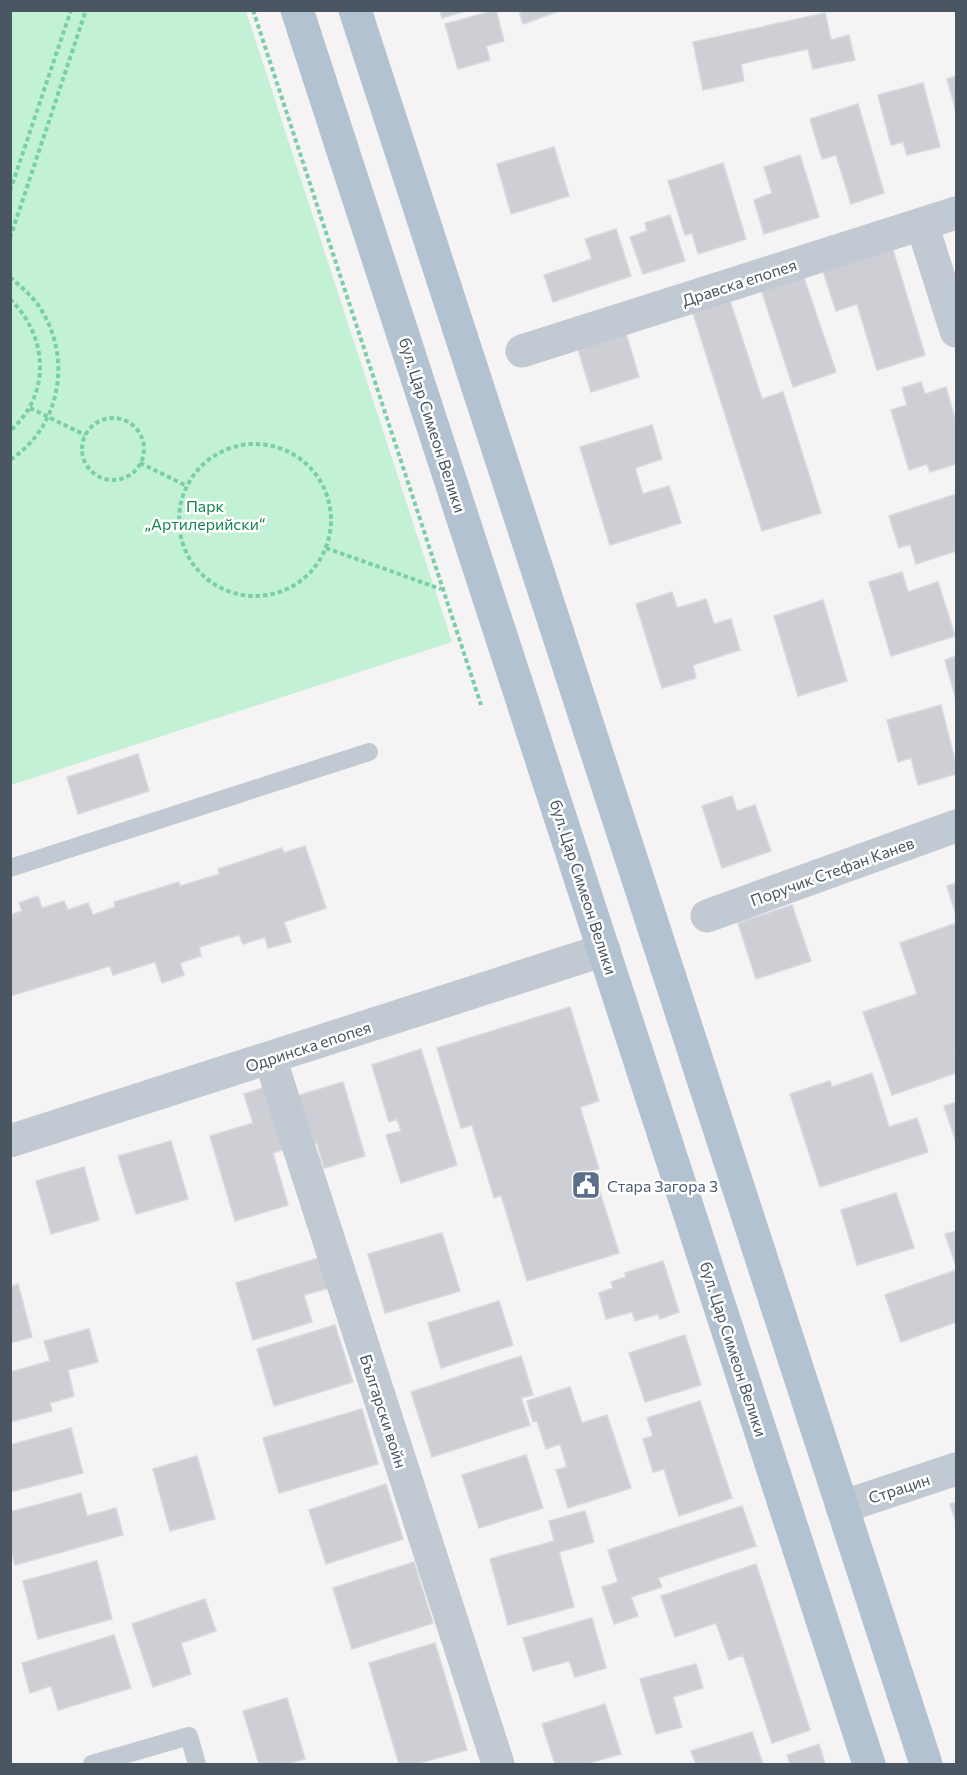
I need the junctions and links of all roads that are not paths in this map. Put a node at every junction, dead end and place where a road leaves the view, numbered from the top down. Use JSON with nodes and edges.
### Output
{"nodes":[{"id":1,"x":297,"y":10,"type":"edge"},
{"id":2,"x":355,"y":10,"type":"edge"},
{"id":3,"x":957,"y":213,"type":"edge"},
{"id":4,"x":922,"y":224,"type":"junction"},
{"id":5,"x":957,"y":331,"type":"edge"},
{"id":6,"x":522,"y":351,"type":"dead end"},
{"id":7,"x":369,"y":752,"type":"dead end"},
{"id":8,"x":957,"y":826,"type":"edge"},
{"id":9,"x":10,"y":868,"type":"edge"},
{"id":10,"x":706,"y":916,"type":"dead end"},
{"id":11,"x":604,"y":950,"type":"junction"},
{"id":12,"x":270,"y":1058,"type":"junction"},
{"id":13,"x":10,"y":1141,"type":"edge"},
{"id":14,"x":957,"y":1469,"type":"edge"},
{"id":15,"x":842,"y":1507,"type":"junction"},
{"id":16,"x":92,"y":1764,"type":"edge"},
{"id":17,"x":197,"y":1764,"type":"edge"},
{"id":18,"x":498,"y":1764,"type":"edge"},
{"id":19,"x":869,"y":1764,"type":"edge"},
{"id":20,"x":926,"y":1764,"type":"edge"}],
"edges":[{"from":1,"to":11,"type":"main road","name":"бул. Цар Симеон Велики"},
{"from":2,"to":15,"type":"main road"},
{"from":3,"to":4,"type":"street","name":"Дравска епопея"},
{"from":4,"to":5,"type":"street"},
{"from":4,"to":6,"type":"street","name":"Дравска епопея"},
{"from":7,"to":9,"type":"lane"},
{"from":8,"to":10,"type":"street","name":"Поручик Стефан Канев"},
{"from":11,"to":12,"type":"street","name":"Одринска епопея"},
{"from":11,"to":19,"type":"main road","name":"бул. Цар Симеон Велики"},
{"from":12,"to":13,"type":"street","name":"Одринска епопея"},
{"from":12,"to":18,"type":"street","name":"Български войн"},
{"from":14,"to":15,"type":"street","name":"Страцин"},
{"from":15,"to":20,"type":"main road"},
{"from":16,"to":17,"type":"lane"}]}
